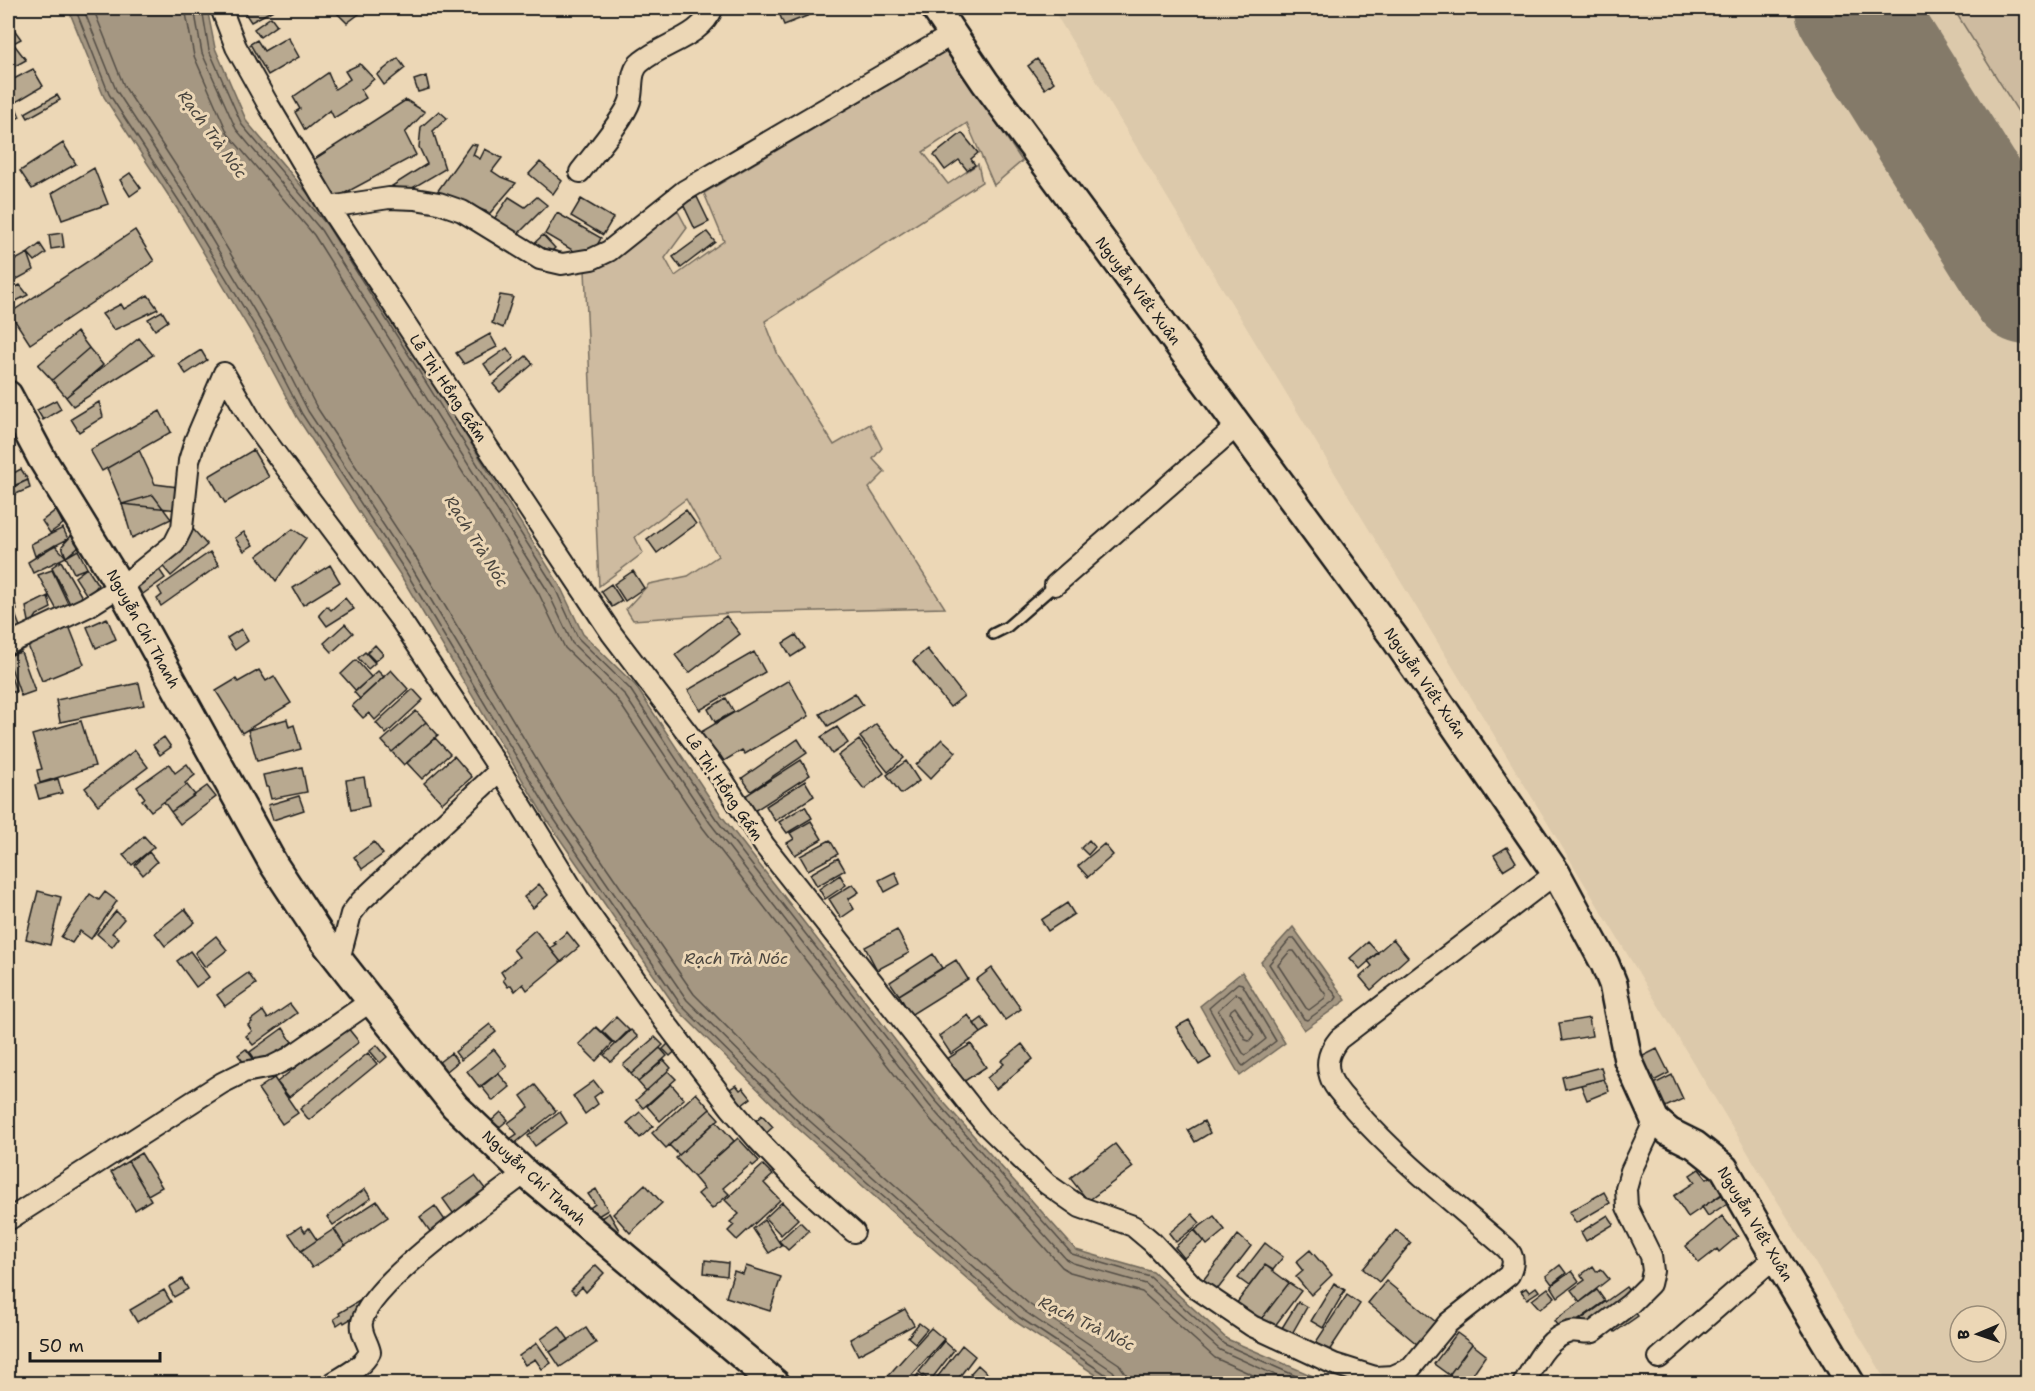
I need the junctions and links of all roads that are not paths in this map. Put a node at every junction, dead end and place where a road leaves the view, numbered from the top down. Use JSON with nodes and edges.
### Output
{"nodes":[{"id":1,"x":221,"y":8,"type":"edge"},
{"id":2,"x":713,"y":8,"type":"edge"},
{"id":3,"x":935,"y":8,"type":"edge"},
{"id":4,"x":953,"y":34,"type":"junction"},
{"id":5,"x":580,"y":172,"type":"dead end"},
{"id":6,"x":329,"y":207,"type":"junction"},
{"id":7,"x":8,"y":395,"type":"edge"},
{"id":8,"x":1238,"y":425,"type":"junction"},
{"id":9,"x":1056,"y":585,"type":"joint"},
{"id":10,"x":120,"y":586,"type":"junction"},
{"id":11,"x":993,"y":634,"type":"dead end"},
{"id":12,"x":8,"y":644,"type":"edge"},
{"id":13,"x":500,"y":770,"type":"junction"},
{"id":14,"x":1556,"y":873,"type":"junction"},
{"id":15,"x":332,"y":950,"type":"junction"},
{"id":16,"x":371,"y":1001,"type":"junction"},
{"id":17,"x":1655,"y":1120,"type":"junction"},
{"id":18,"x":525,"y":1173,"type":"junction"},
{"id":19,"x":8,"y":1220,"type":"edge"},
{"id":20,"x":854,"y":1232,"type":"dead end"},
{"id":21,"x":1775,"y":1257,"type":"junction"},
{"id":22,"x":1659,"y":1358,"type":"dead end"},
{"id":23,"x":1399,"y":1380,"type":"edge"},
{"id":24,"x":331,"y":1383,"type":"edge"},
{"id":25,"x":776,"y":1383,"type":"edge"},
{"id":26,"x":1523,"y":1383,"type":"edge"},
{"id":27,"x":1851,"y":1383,"type":"edge"}],
"edges":[{"from":1,"to":6,"type":"street","name":"Lê Thị Hồng Gấm"},
{"from":2,"to":5,"type":"street"},
{"from":3,"to":4,"type":"street","name":"Nguyễn Viết Xuân"},
{"from":4,"to":6,"type":"street"},
{"from":4,"to":8,"type":"street","name":"Nguyễn Viết Xuân"},
{"from":6,"to":23,"type":"street","name":"Lê Thị Hồng Gấm"},
{"from":7,"to":10,"type":"street","name":"Nguyễn Chí Thanh"},
{"from":8,"to":9,"type":"street"},
{"from":8,"to":14,"type":"street","name":"Nguyễn Viết Xuân"},
{"from":9,"to":11,"type":"lane"},
{"from":10,"to":12,"type":"street"},
{"from":10,"to":13,"type":"street"},
{"from":10,"to":15,"type":"street","name":"Nguyễn Chí Thanh"},
{"from":13,"to":15,"type":"street"},
{"from":13,"to":20,"type":"street"},
{"from":14,"to":17,"type":"street","name":"Nguyễn Viết Xuân"},
{"from":14,"to":23,"type":"street"},
{"from":15,"to":16,"type":"street","name":"Nguyễn Chí Thanh"},
{"from":16,"to":18,"type":"street","name":"Nguyễn Chí Thanh"},
{"from":16,"to":19,"type":"street"},
{"from":17,"to":21,"type":"street","name":"Nguyễn Viết Xuân"},
{"from":17,"to":26,"type":"street"},
{"from":18,"to":24,"type":"street"},
{"from":18,"to":25,"type":"street","name":"Nguyễn Chí Thanh"},
{"from":21,"to":22,"type":"street"},
{"from":21,"to":27,"type":"street","name":"Nguyễn Viết Xuân"}]}
